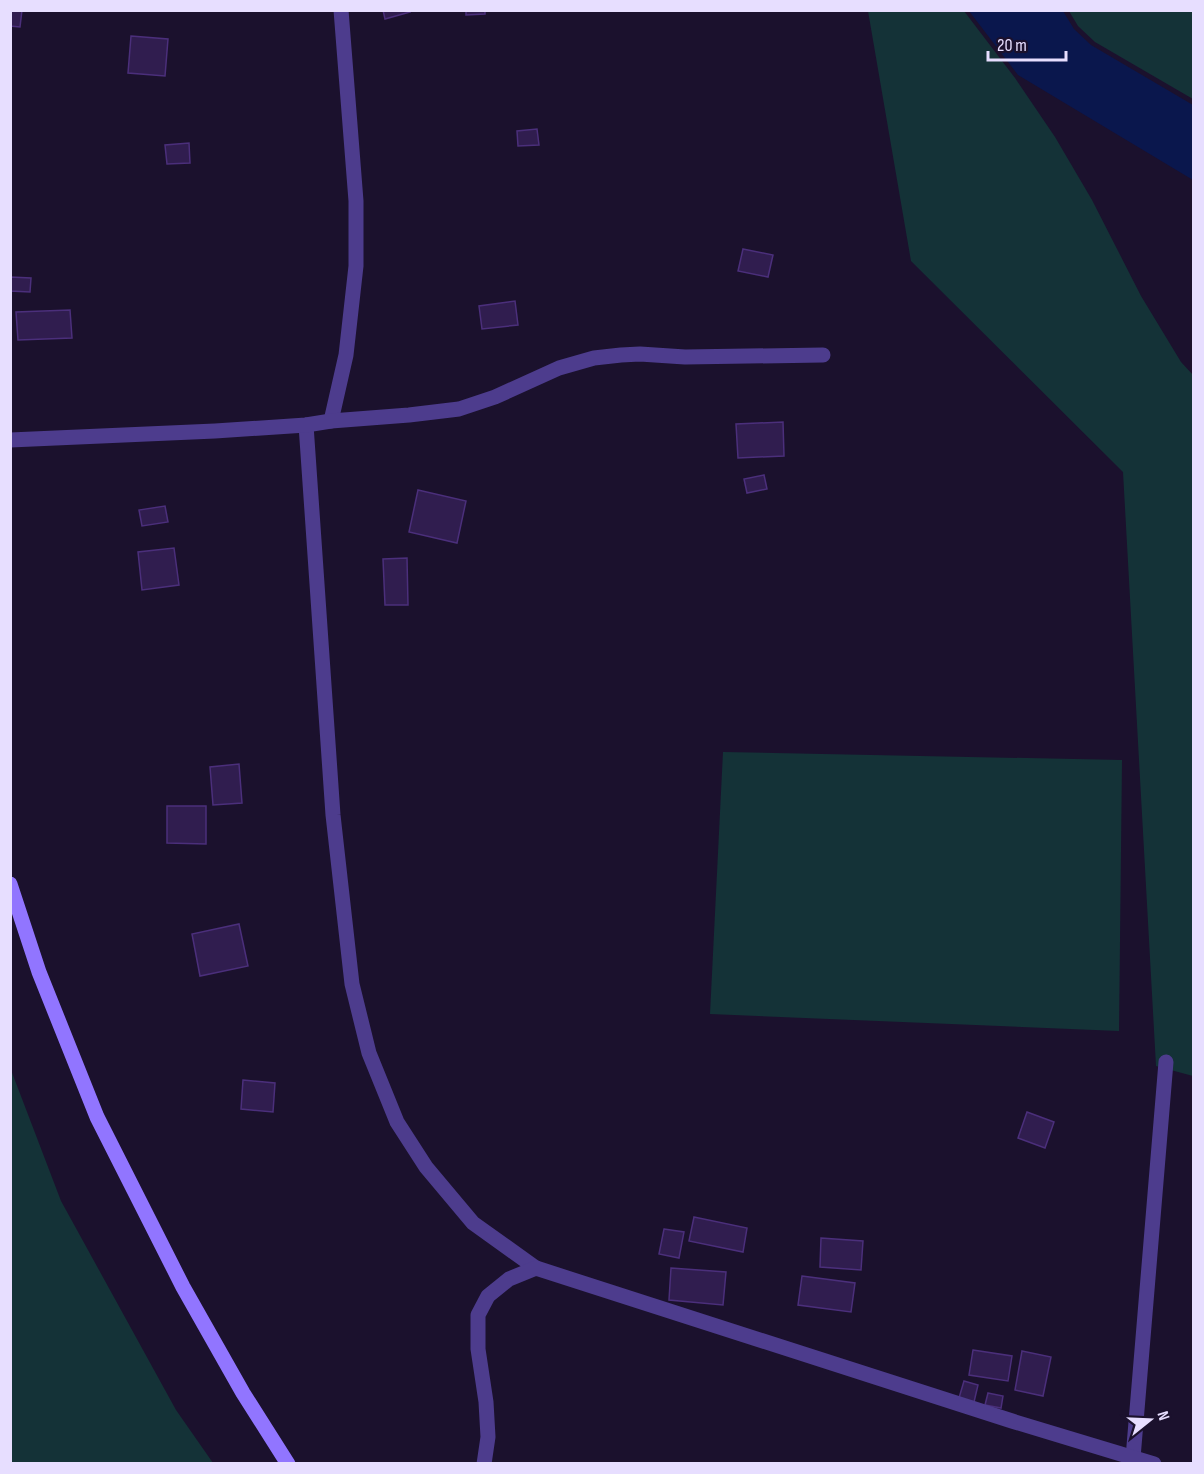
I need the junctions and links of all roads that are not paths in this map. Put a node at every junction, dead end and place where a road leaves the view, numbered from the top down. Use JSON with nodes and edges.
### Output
{"nodes":[{"id":1,"x":341,"y":10,"type":"edge"},
{"id":2,"x":823,"y":355,"type":"dead end"},
{"id":3,"x":331,"y":421,"type":"junction"},
{"id":4,"x":306,"y":425,"type":"junction"},
{"id":5,"x":10,"y":440,"type":"edge"},
{"id":6,"x":10,"y":884,"type":"edge"},
{"id":7,"x":1166,"y":1062,"type":"dead end"},
{"id":8,"x":536,"y":1268,"type":"junction"},
{"id":9,"x":1133,"y":1458,"type":"junction"},
{"id":10,"x":288,"y":1464,"type":"edge"},
{"id":11,"x":484,"y":1464,"type":"edge"},
{"id":12,"x":1154,"y":1464,"type":"edge"}],
"edges":[{"from":1,"to":3,"type":"street"},
{"from":2,"to":3,"type":"street"},
{"from":3,"to":4,"type":"street"},
{"from":4,"to":5,"type":"street"},
{"from":4,"to":8,"type":"street"},
{"from":6,"to":10,"type":"street"},
{"from":7,"to":9,"type":"street"},
{"from":8,"to":9,"type":"street"},
{"from":8,"to":11,"type":"street"},
{"from":9,"to":12,"type":"street"}]}
